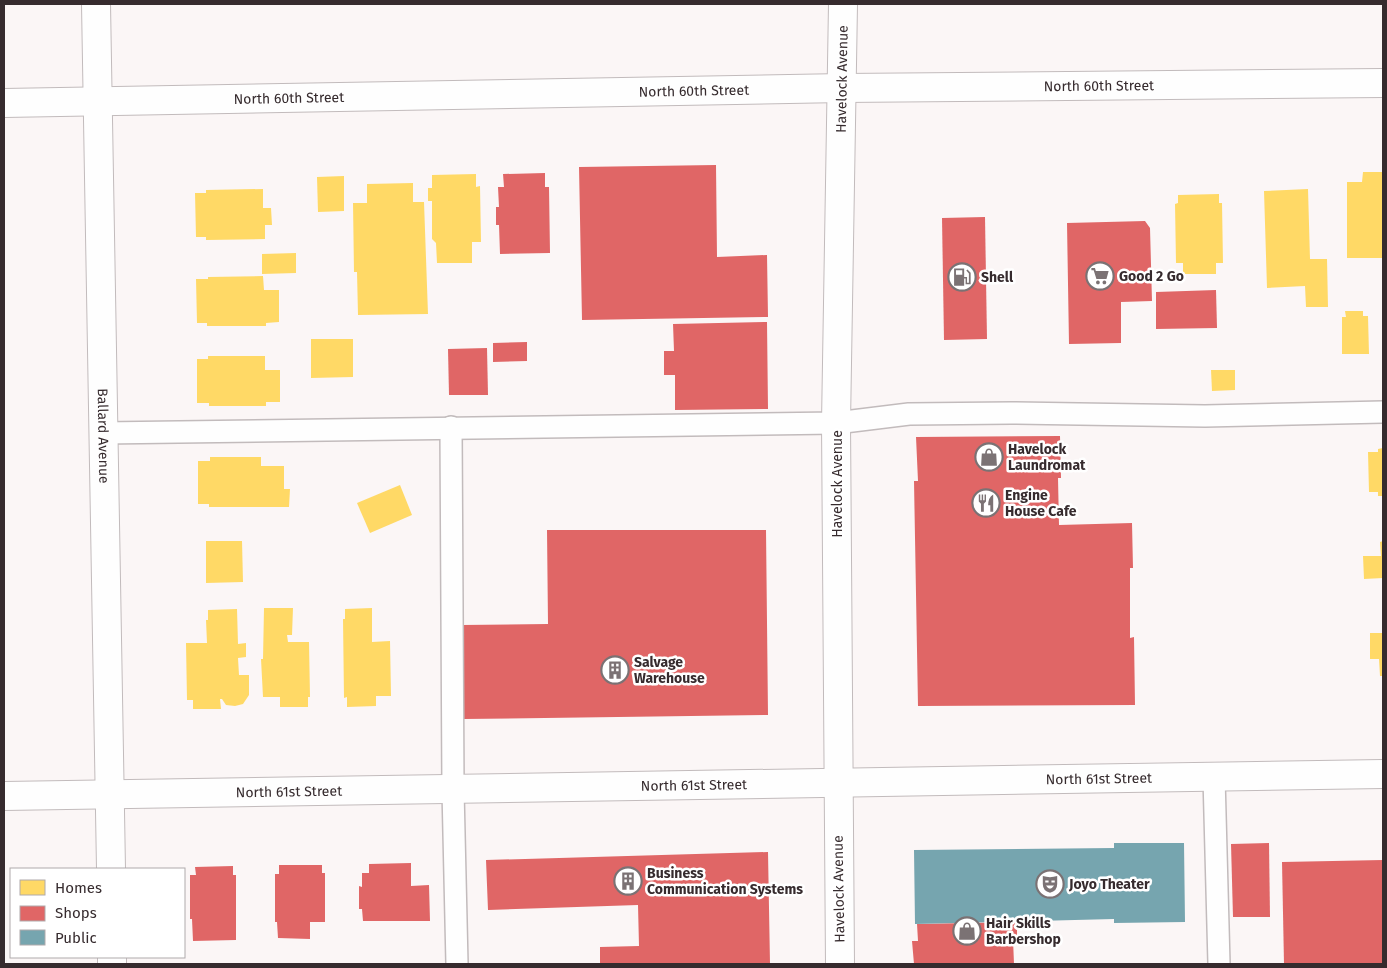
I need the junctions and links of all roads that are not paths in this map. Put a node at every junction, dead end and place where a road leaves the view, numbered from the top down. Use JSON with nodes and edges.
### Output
{"nodes":[{"id":1,"x":96,"y":4,"type":"edge"},
{"id":2,"x":843,"y":4,"type":"edge"},
{"id":3,"x":1383,"y":82,"type":"edge"},
{"id":4,"x":843,"y":88,"type":"junction"},
{"id":5,"x":97,"y":101,"type":"junction"},
{"id":6,"x":4,"y":103,"type":"edge"},
{"id":7,"x":1383,"y":412,"type":"edge"},
{"id":8,"x":836,"y":423,"type":"junction"},
{"id":9,"x":451,"y":428,"type":"junction"},
{"id":10,"x":102,"y":433,"type":"junction"},
{"id":11,"x":1383,"y":774,"type":"edge"},
{"id":12,"x":1214,"y":777,"type":"junction"},
{"id":13,"x":838,"y":783,"type":"junction"},
{"id":14,"x":453,"y":790,"type":"junction"},
{"id":15,"x":109,"y":795,"type":"junction"},
{"id":16,"x":4,"y":796,"type":"edge"},
{"id":17,"x":111,"y":868,"type":"edge"},
{"id":18,"x":457,"y":964,"type":"edge"},
{"id":19,"x":840,"y":964,"type":"edge"},
{"id":20,"x":1219,"y":964,"type":"edge"}],
"edges":[{"from":1,"to":5,"type":"street","name":"Ballard Avenue"},
{"from":2,"to":4,"type":"street","name":"Havelock Avenue"},
{"from":3,"to":4,"type":"street","name":"North 60th Street"},
{"from":4,"to":5,"type":"street","name":"North 60th Street"},
{"from":4,"to":8,"type":"street","name":"Havelock Avenue"},
{"from":5,"to":6,"type":"street","name":"North 60th Street"},
{"from":5,"to":10,"type":"street","name":"Ballard Avenue"},
{"from":7,"to":8,"type":"lane"},
{"from":8,"to":9,"type":"lane"},
{"from":8,"to":13,"type":"street","name":"Havelock Avenue"},
{"from":9,"to":10,"type":"lane"},
{"from":9,"to":14,"type":"lane"},
{"from":10,"to":15,"type":"street","name":"Ballard Avenue"},
{"from":11,"to":12,"type":"street","name":"North 61st Street"},
{"from":12,"to":13,"type":"street","name":"North 61st Street"},
{"from":12,"to":20,"type":"lane"},
{"from":13,"to":14,"type":"street","name":"North 61st Street"},
{"from":13,"to":19,"type":"street","name":"Havelock Avenue"},
{"from":14,"to":15,"type":"street","name":"North 61st Street"},
{"from":14,"to":18,"type":"lane"},
{"from":15,"to":16,"type":"street","name":"North 61st Street"},
{"from":15,"to":17,"type":"street","name":"Ballard Avenue"}]}
